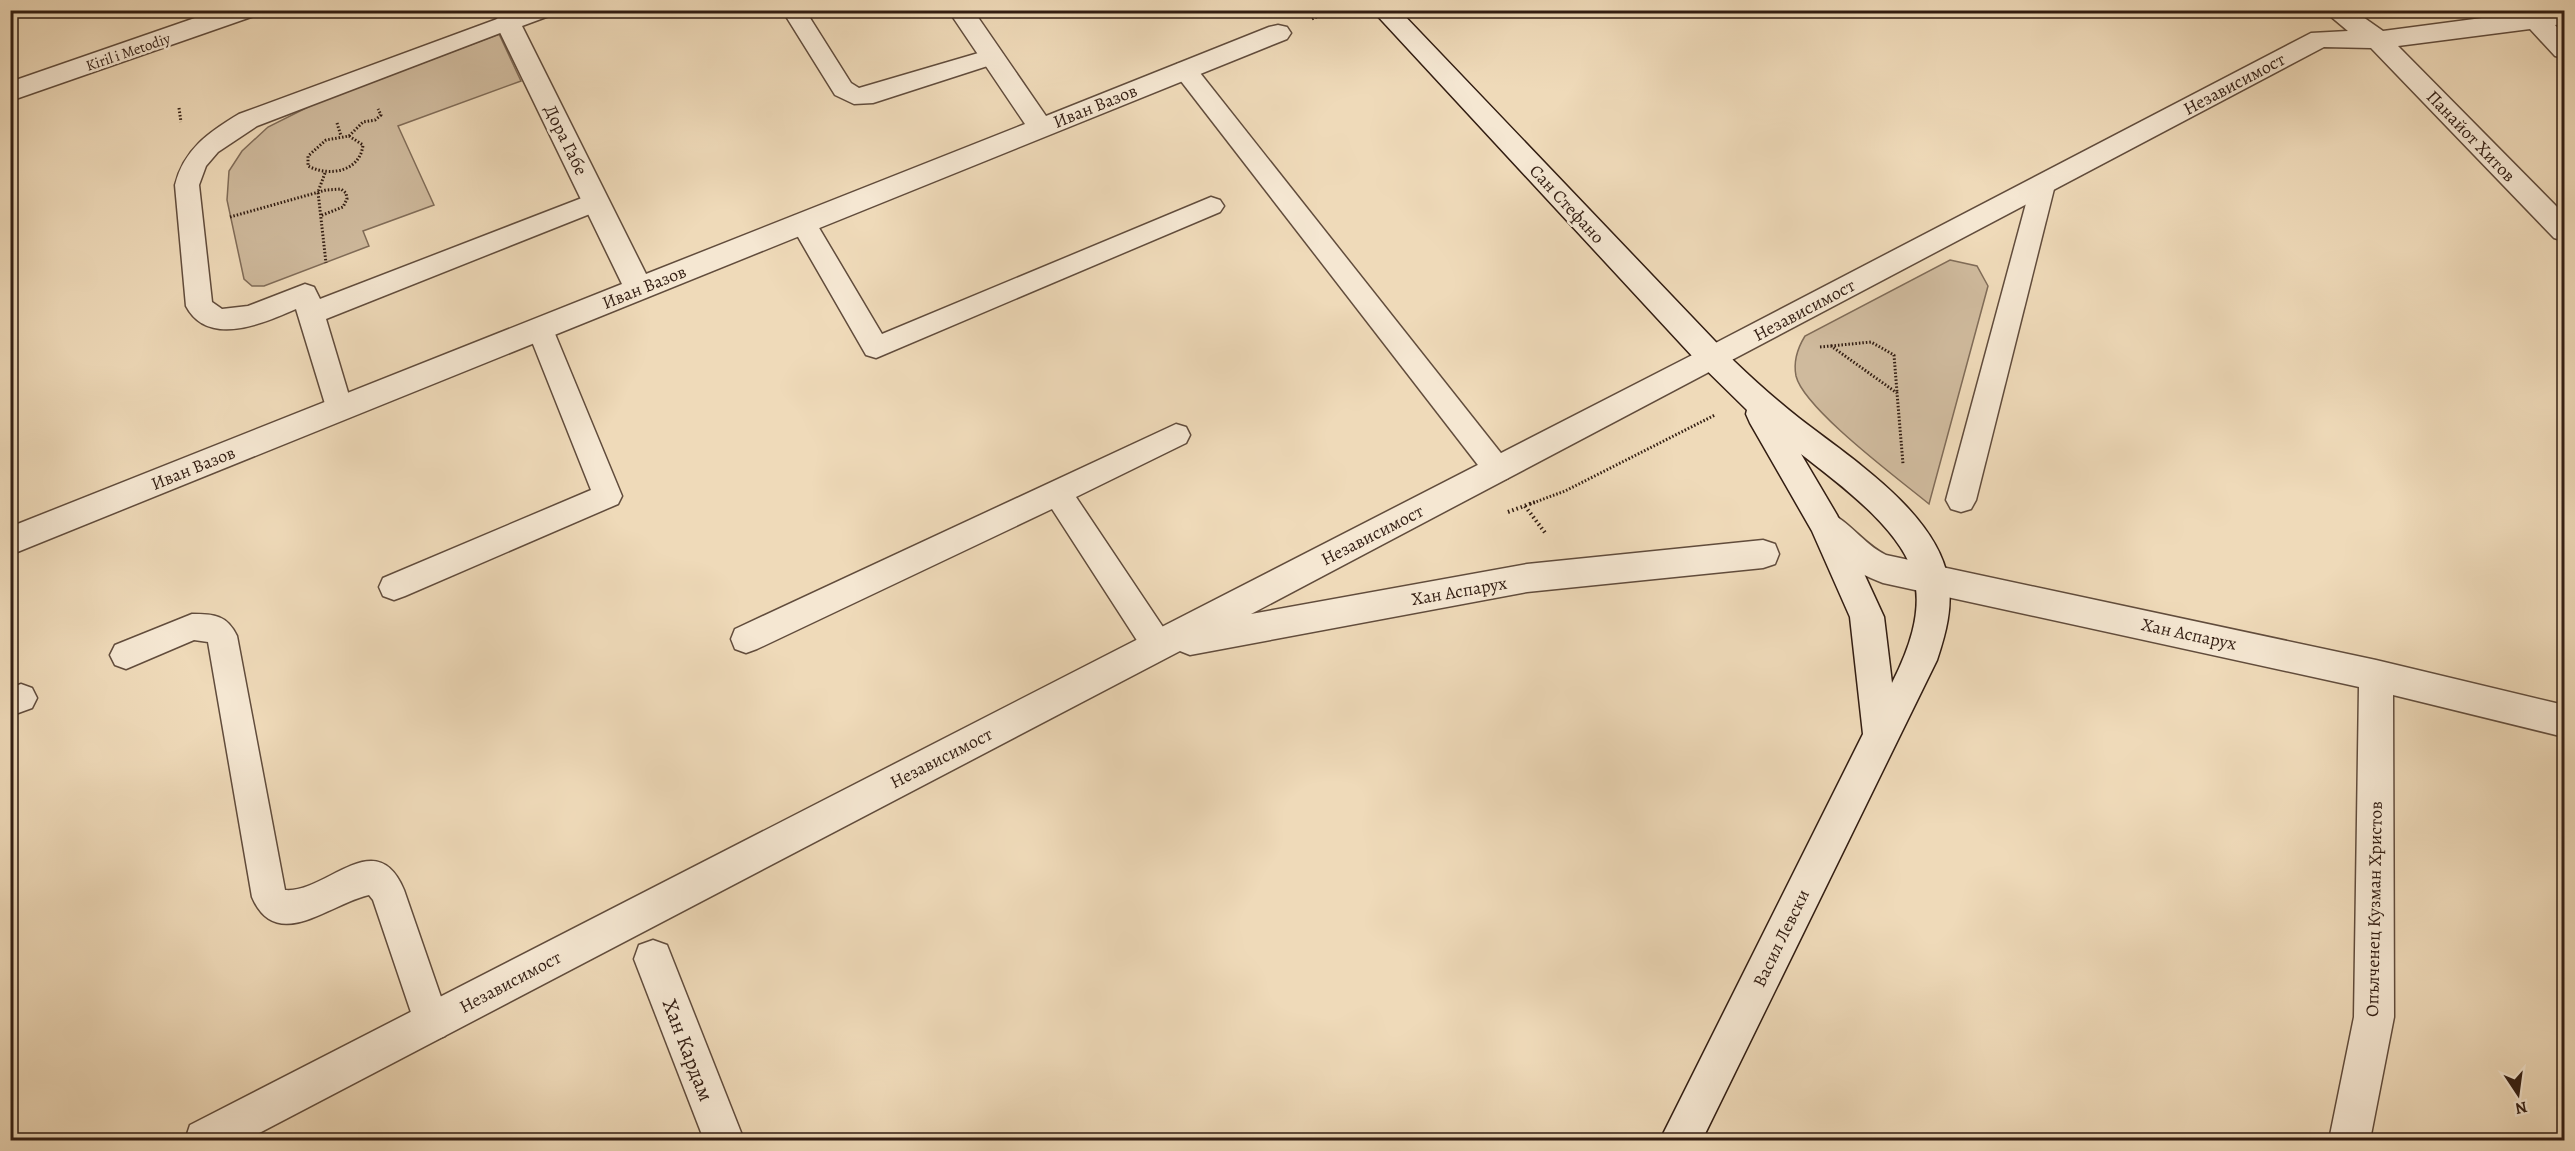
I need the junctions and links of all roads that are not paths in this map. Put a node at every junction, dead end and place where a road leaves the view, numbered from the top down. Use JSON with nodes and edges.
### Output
{"nodes":[{"id":1,"x":245,"y":10,"type":"edge"},
{"id":2,"x":540,"y":10,"type":"edge"},
{"id":3,"x":793,"y":10,"type":"edge"},
{"id":4,"x":960,"y":10,"type":"edge"},
{"id":5,"x":1384,"y":10,"type":"edge"},
{"id":6,"x":2318,"y":10,"type":"edge"},
{"id":7,"x":2335,"y":10,"type":"edge"},
{"id":8,"x":2565,"y":16,"type":"edge"},
{"id":9,"x":2535,"y":20,"type":"junction"},
{"id":10,"x":508,"y":22,"type":"junction"},
{"id":11,"x":1278,"y":33,"type":"dead end"},
{"id":12,"x":2320,"y":39,"type":"junction"},
{"id":13,"x":2378,"y":40,"type":"junction"},
{"id":14,"x":2565,"y":50,"type":"edge"},
{"id":15,"x":992,"y":57,"type":"junction"},
{"id":16,"x":1185,"y":70,"type":"junction"},
{"id":17,"x":10,"y":92,"type":"edge"},
{"id":18,"x":1041,"y":128,"type":"junction"},
{"id":19,"x":2043,"y":185,"type":"junction"},
{"id":20,"x":597,"y":202,"type":"junction"},
{"id":21,"x":1211,"y":206,"type":"dead end"},
{"id":22,"x":803,"y":223,"type":"junction"},
{"id":23,"x":2565,"y":231,"type":"edge"},
{"id":24,"x":446,"y":261,"type":"junction"},
{"id":25,"x":639,"y":289,"type":"junction"},
{"id":26,"x":309,"y":304,"type":"junction"},
{"id":27,"x":540,"y":329,"type":"junction"},
{"id":28,"x":1713,"y":358,"type":"junction"},
{"id":29,"x":1751,"y":398,"type":"junction"},
{"id":30,"x":339,"y":409,"type":"junction"},
{"id":31,"x":1176,"y":435,"type":"dead end"},
{"id":32,"x":1498,"y":470,"type":"junction"},
{"id":33,"x":1057,"y":494,"type":"junction"},
{"id":34,"x":1961,"y":500,"type":"dead end"},
{"id":35,"x":1826,"y":525,"type":"junction"},
{"id":36,"x":10,"y":541,"type":"edge"},
{"id":37,"x":1763,"y":554,"type":"dead end"},
{"id":38,"x":1931,"y":577,"type":"junction"},
{"id":39,"x":394,"y":587,"type":"dead end"},
{"id":40,"x":746,"y":639,"type":"dead end"},
{"id":41,"x":1158,"y":646,"type":"junction"},
{"id":42,"x":126,"y":655,"type":"dead end"},
{"id":43,"x":2376,"y":675,"type":"junction"},
{"id":44,"x":2565,"y":721,"type":"edge"},
{"id":45,"x":1881,"y":735,"type":"junction"},
{"id":46,"x":653,"y":959,"type":"dead end"},
{"id":47,"x":432,"y":1023,"type":"junction"},
{"id":48,"x":205,"y":1140,"type":"edge"},
{"id":49,"x":724,"y":1140,"type":"edge"},
{"id":50,"x":1682,"y":1140,"type":"edge"},
{"id":51,"x":2350,"y":1140,"type":"edge"}],
"edges":[{"from":1,"to":17,"type":"street","name":"Kiril i Metodiy"},
{"from":2,"to":10,"type":"street"},
{"from":3,"to":15,"type":"lane"},
{"from":4,"to":15,"type":"street"},
{"from":5,"to":28,"type":"street","name":"Сан Стефано"},
{"from":6,"to":12,"type":"street"},
{"from":7,"to":13,"type":"street","name":"Панайот Хитов"},
{"from":8,"to":9,"type":"street","name":"Независимост"},
{"from":9,"to":13,"type":"street","name":"Независимост"},
{"from":9,"to":14,"type":"street"},
{"from":10,"to":20,"type":"street","name":"Дора Габе"},
{"from":10,"to":26,"type":"lane"},
{"from":11,"to":16,"type":"street","name":"Иван Вазов"},
{"from":12,"to":13,"type":"street","name":"Независимост"},
{"from":12,"to":19,"type":"street","name":"Независимост"},
{"from":13,"to":23,"type":"street","name":"Панайот Хитов"},
{"from":15,"to":18,"type":"street"},
{"from":16,"to":18,"type":"street","name":"Иван Вазов"},
{"from":16,"to":32,"type":"lane"},
{"from":18,"to":22,"type":"street","name":"Иван Вазов"},
{"from":19,"to":28,"type":"street","name":"Независимост"},
{"from":19,"to":34,"type":"lane"},
{"from":20,"to":24,"type":"lane"},
{"from":20,"to":25,"type":"street","name":"Дора Габе"},
{"from":21,"to":22,"type":"lane"},
{"from":22,"to":25,"type":"street","name":"Иван Вазов"},
{"from":24,"to":26,"type":"lane"},
{"from":24,"to":26,"type":"lane"},
{"from":25,"to":27,"type":"street","name":"Иван Вазов"},
{"from":26,"to":30,"type":"lane"},
{"from":27,"to":30,"type":"street","name":"Иван Вазов"},
{"from":27,"to":39,"type":"lane"},
{"from":28,"to":29,"type":"street","name":"Сан Стефано"},
{"from":28,"to":32,"type":"street","name":"Независимост"},
{"from":29,"to":35,"type":"street","name":"Сан Стефано"},
{"from":29,"to":38,"type":"street","name":"Сан Стефано"},
{"from":30,"to":36,"type":"street","name":"Иван Вазов"},
{"from":31,"to":33,"type":"lane"},
{"from":32,"to":41,"type":"street","name":"Независимост"},
{"from":33,"to":40,"type":"lane"},
{"from":33,"to":41,"type":"lane"},
{"from":35,"to":38,"type":"street","name":"Хан Аспарух"},
{"from":35,"to":45,"type":"street"},
{"from":37,"to":41,"type":"street","name":"Хан Аспарух"},
{"from":38,"to":43,"type":"street","name":"Хан Аспарух"},
{"from":38,"to":45,"type":"street","name":"Васил Левски"},
{"from":41,"to":47,"type":"street","name":"Независимост"},
{"from":42,"to":47,"type":"lane"},
{"from":43,"to":44,"type":"street","name":"Хан Аспарух"},
{"from":43,"to":51,"type":"street","name":"Опълченец Кузман Христов"},
{"from":45,"to":50,"type":"street","name":"Васил Левски"},
{"from":46,"to":49,"type":"street","name":"Хан Кардам"},
{"from":47,"to":48,"type":"street","name":"Независимост"}]}
